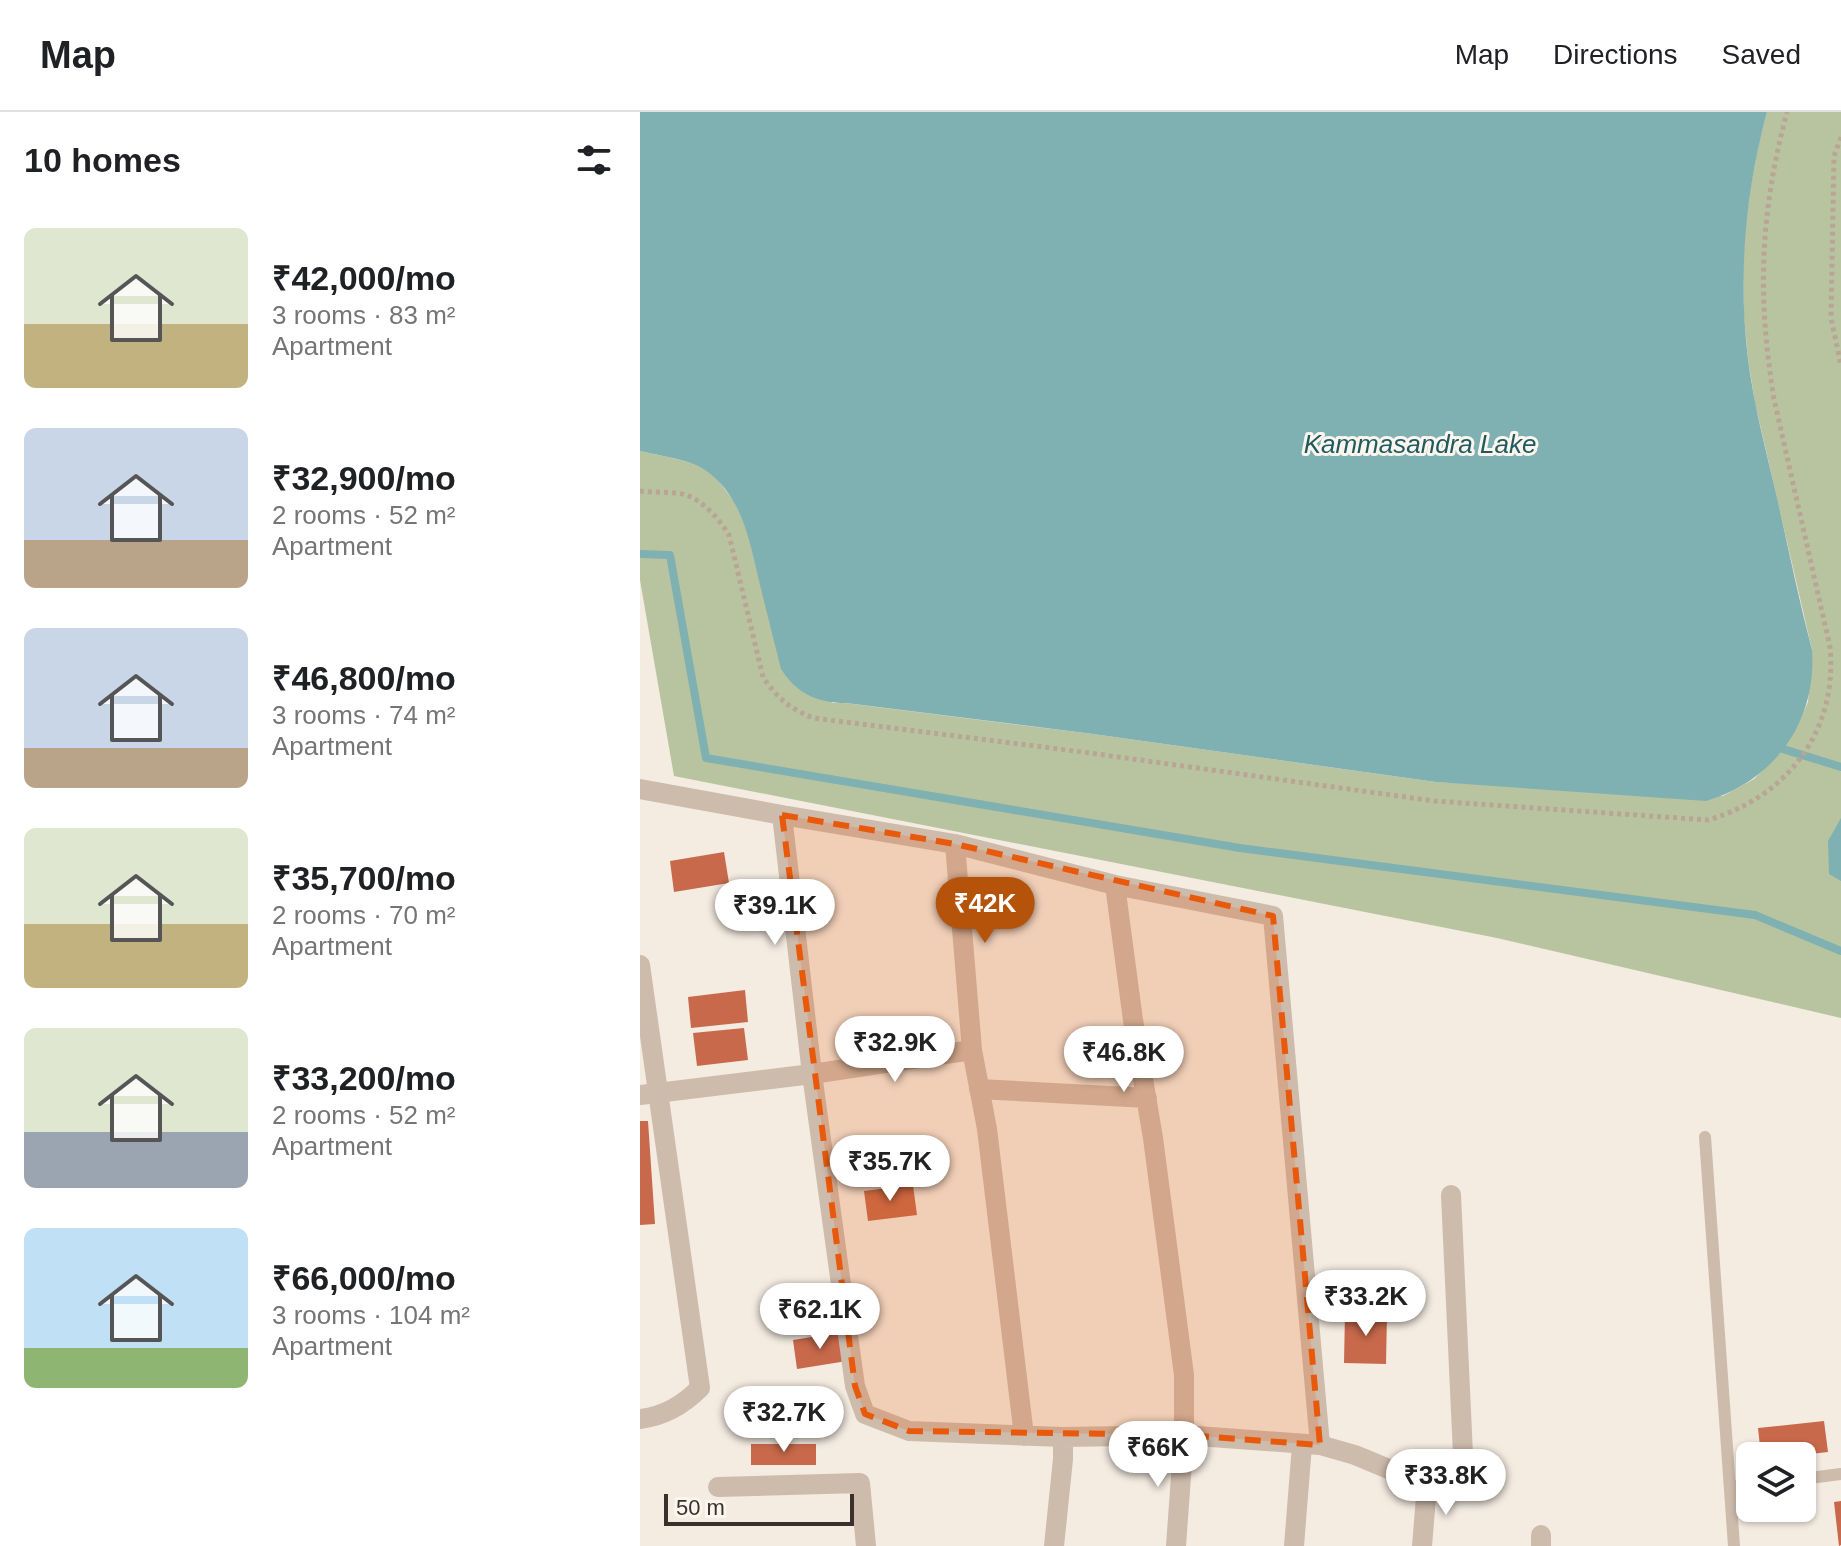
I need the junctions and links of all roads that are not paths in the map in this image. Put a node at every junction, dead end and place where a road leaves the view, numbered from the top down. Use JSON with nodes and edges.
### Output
{"nodes":[{"id":1,"x":640,"y":789,"type":"edge"},
{"id":2,"x":782,"y":815,"type":"junction"},
{"id":3,"x":955,"y":844,"type":"junction"},
{"id":4,"x":1115,"y":885,"type":"junction"},
{"id":5,"x":640,"y":965,"type":"edge"},
{"id":6,"x":972,"y":1050,"type":"junction"},
{"id":7,"x":812,"y":1074,"type":"junction"},
{"id":8,"x":979,"y":1089,"type":"junction"},
{"id":9,"x":649,"y":1094,"type":"edge"},
{"id":10,"x":1147,"y":1098,"type":"junction"},
{"id":11,"x":1705,"y":1137,"type":"dead end"},
{"id":12,"x":1451,"y":1195,"type":"dead end"},
{"id":13,"x":640,"y":1419,"type":"edge"},
{"id":14,"x":1184,"y":1435,"type":"junction"},
{"id":15,"x":1024,"y":1436,"type":"junction"},
{"id":16,"x":1063,"y":1437,"type":"junction"},
{"id":17,"x":1311,"y":1445,"type":"junction"},
{"id":18,"x":1841,"y":1474,"type":"edge"},
{"id":19,"x":1816,"y":1477,"type":"edge"},
{"id":20,"x":1427,"y":1485,"type":"junction"},
{"id":21,"x":1736,"y":1486,"type":"edge"},
{"id":22,"x":718,"y":1487,"type":"dead end"},
{"id":23,"x":1730,"y":1487,"type":"junction"},
{"id":24,"x":866,"y":1546,"type":"edge"},
{"id":25,"x":1054,"y":1546,"type":"edge"},
{"id":26,"x":1176,"y":1546,"type":"edge"},
{"id":27,"x":1294,"y":1546,"type":"edge"},
{"id":28,"x":1422,"y":1546,"type":"edge"},
{"id":29,"x":1734,"y":1546,"type":"edge"}],
"edges":[{"from":1,"to":2,"type":"street"},
{"from":2,"to":3,"type":"street"},
{"from":2,"to":7,"type":"street"},
{"from":3,"to":4,"type":"street"},
{"from":3,"to":6,"type":"street"},
{"from":4,"to":10,"type":"street"},
{"from":4,"to":17,"type":"street"},
{"from":5,"to":9,"type":"street"},
{"from":6,"to":7,"type":"street"},
{"from":6,"to":8,"type":"street"},
{"from":7,"to":9,"type":"street"},
{"from":7,"to":15,"type":"street"},
{"from":8,"to":10,"type":"street"},
{"from":8,"to":15,"type":"street"},
{"from":9,"to":13,"type":"street"},
{"from":10,"to":14,"type":"street"},
{"from":11,"to":23,"type":"lane"},
{"from":12,"to":20,"type":"street"},
{"from":14,"to":16,"type":"street"},
{"from":14,"to":17,"type":"street"},
{"from":14,"to":26,"type":"street"},
{"from":15,"to":16,"type":"street"},
{"from":16,"to":25,"type":"street"},
{"from":17,"to":20,"type":"street"},
{"from":17,"to":27,"type":"street"},
{"from":18,"to":19,"type":"lane"},
{"from":20,"to":28,"type":"street"},
{"from":21,"to":23,"type":"lane"},
{"from":22,"to":24,"type":"street"},
{"from":23,"to":29,"type":"lane"}]}
